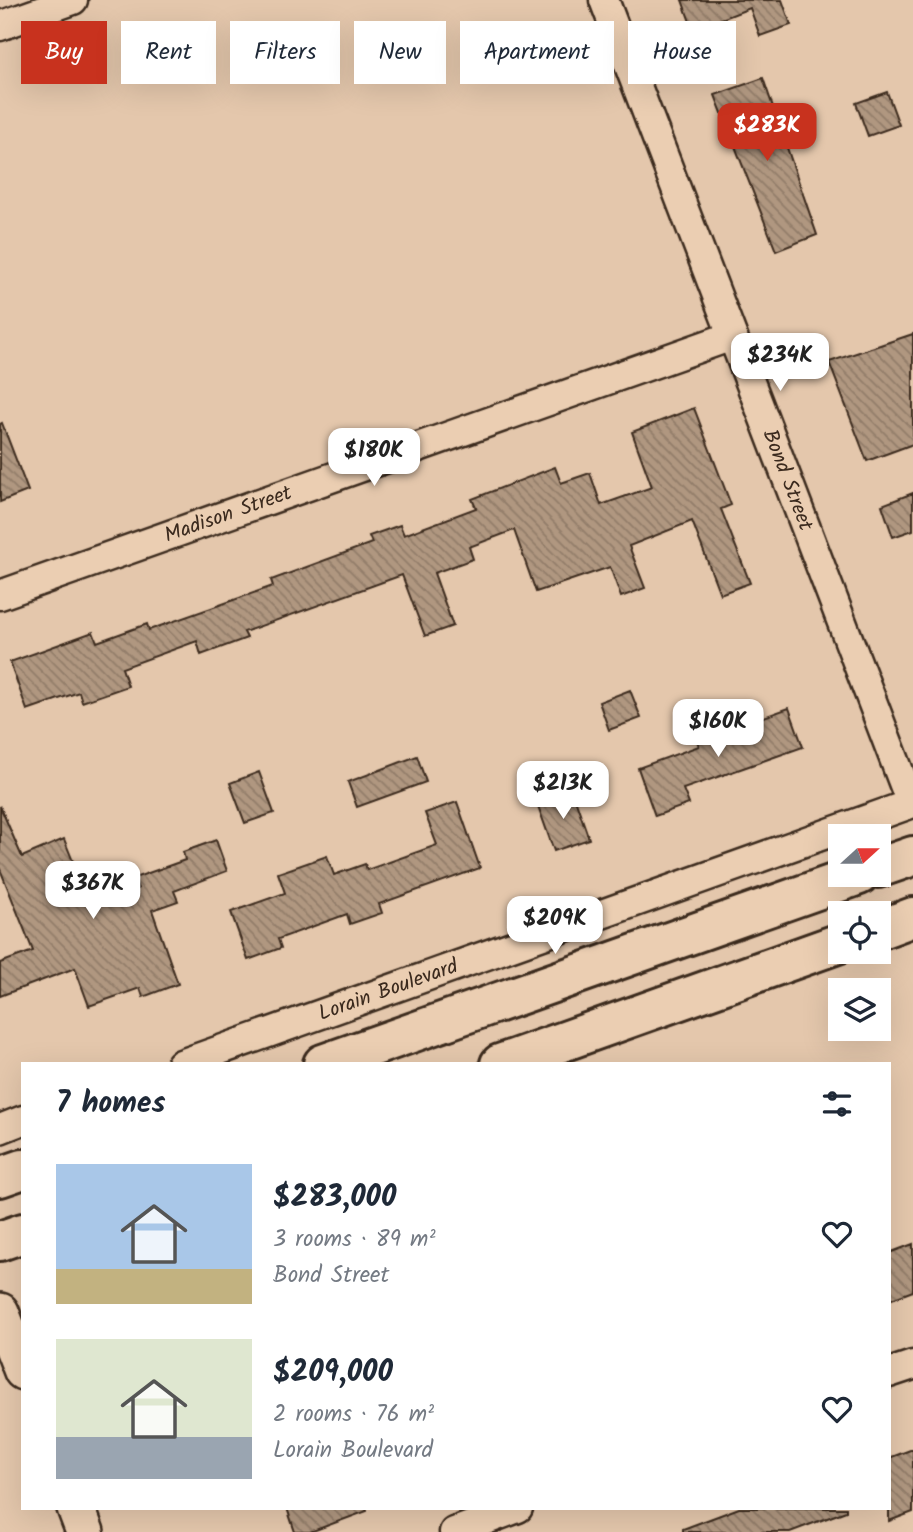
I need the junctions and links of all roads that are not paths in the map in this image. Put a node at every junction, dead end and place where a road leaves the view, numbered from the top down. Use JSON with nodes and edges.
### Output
{"nodes":[{"id":1,"x":73,"y":0,"type":"edge"},
{"id":2,"x":604,"y":0,"type":"edge"},
{"id":3,"x":0,"y":26,"type":"edge"},
{"id":4,"x":732,"y":336,"type":"junction"},
{"id":5,"x":0,"y":595,"type":"edge"},
{"id":6,"x":912,"y":803,"type":"edge"},
{"id":7,"x":913,"y":856,"type":"edge"},
{"id":8,"x":891,"y":864,"type":"edge"},
{"id":9,"x":828,"y":886,"type":"edge"},
{"id":10,"x":913,"y":917,"type":"edge"},
{"id":11,"x":891,"y":925,"type":"edge"},
{"id":12,"x":828,"y":947,"type":"edge"},
{"id":13,"x":187,"y":1062,"type":"edge"},
{"id":14,"x":329,"y":1062,"type":"edge"},
{"id":15,"x":506,"y":1062,"type":"edge"},
{"id":16,"x":21,"y":1121,"type":"edge"},
{"id":17,"x":0,"y":1129,"type":"edge"},
{"id":18,"x":21,"y":1170,"type":"edge"},
{"id":19,"x":0,"y":1177,"type":"edge"},
{"id":20,"x":21,"y":1234,"type":"edge"},
{"id":21,"x":0,"y":1241,"type":"edge"},
{"id":22,"x":0,"y":1311,"type":"edge"},
{"id":23,"x":913,"y":1364,"type":"edge"},
{"id":24,"x":21,"y":1366,"type":"edge"},
{"id":25,"x":891,"y":1372,"type":"edge"},
{"id":26,"x":77,"y":1510,"type":"edge"},
{"id":27,"x":513,"y":1510,"type":"edge"},
{"id":28,"x":85,"y":1532,"type":"edge"},
{"id":29,"x":454,"y":1532,"type":"edge"}],
"edges":[{"from":1,"to":3,"type":"street"},
{"from":2,"to":4,"type":"street","name":"Bond Street"},
{"from":4,"to":5,"type":"street","name":"Madison Street"},
{"from":4,"to":6,"type":"street","name":"Bond Street"},
{"from":6,"to":13,"type":"street","name":"Lorain Boulevard"},
{"from":7,"to":8,"type":"main road"},
{"from":9,"to":14,"type":"main road"},
{"from":10,"to":11,"type":"main road"},
{"from":12,"to":15,"type":"main road"},
{"from":16,"to":17,"type":"street"},
{"from":18,"to":19,"type":"main road"},
{"from":20,"to":21,"type":"main road"},
{"from":22,"to":24,"type":"street"},
{"from":23,"to":25,"type":"street"},
{"from":26,"to":28,"type":"street"},
{"from":27,"to":29,"type":"street"}]}
